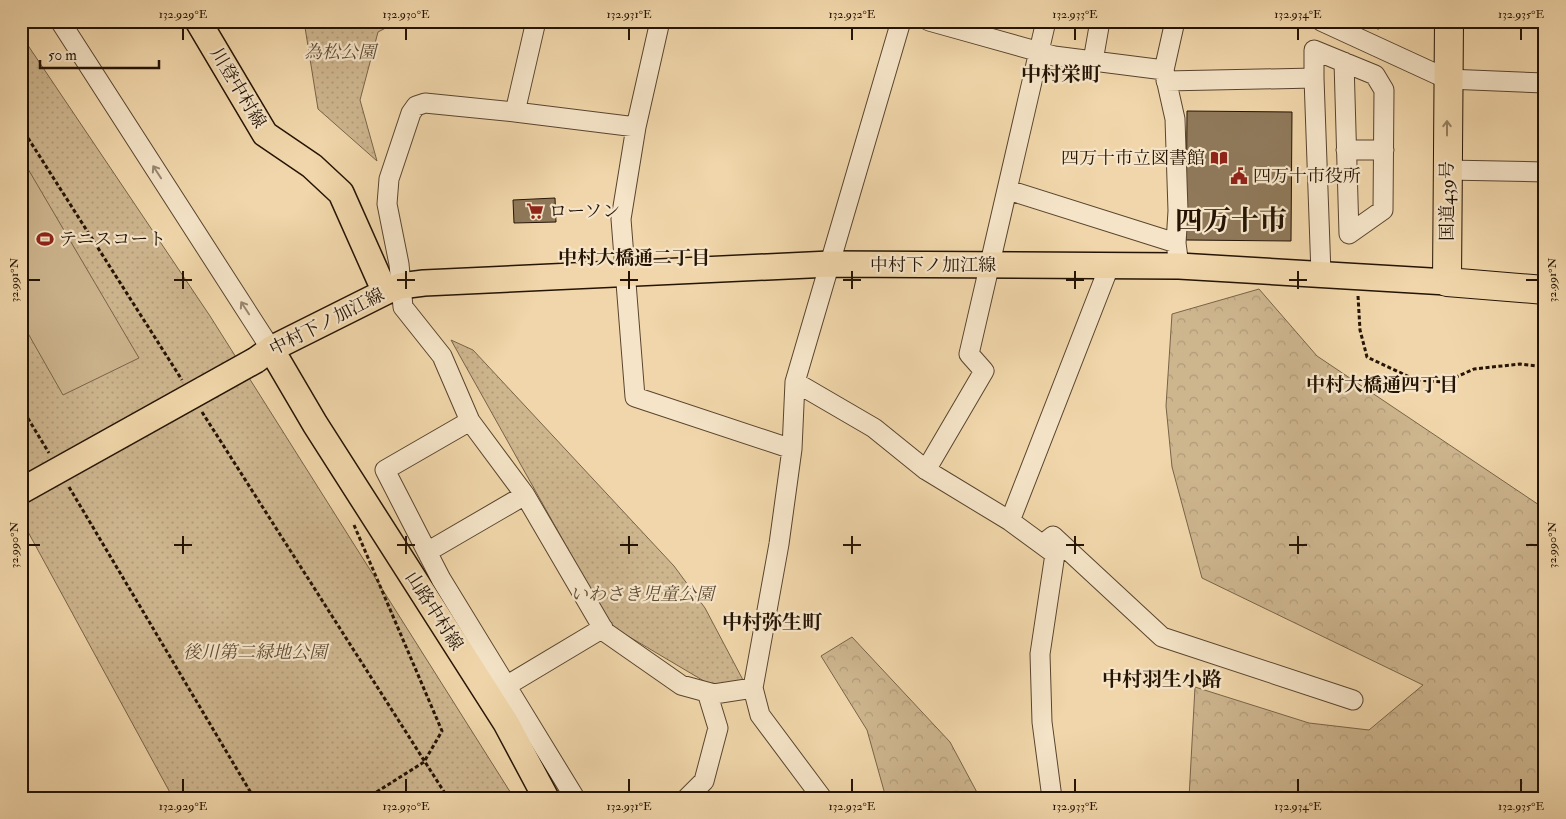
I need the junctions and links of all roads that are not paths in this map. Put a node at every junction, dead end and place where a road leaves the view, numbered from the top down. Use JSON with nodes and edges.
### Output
{"nodes":[{"id":1,"x":60,"y":21,"type":"edge"},
{"id":2,"x":198,"y":21,"type":"edge"},
{"id":3,"x":536,"y":21,"type":"edge"},
{"id":4,"x":660,"y":21,"type":"edge"},
{"id":5,"x":901,"y":21,"type":"edge"},
{"id":6,"x":929,"y":21,"type":"edge"},
{"id":7,"x":1046,"y":21,"type":"edge"},
{"id":8,"x":1100,"y":21,"type":"edge"},
{"id":9,"x":1175,"y":21,"type":"edge"},
{"id":10,"x":1320,"y":21,"type":"edge"},
{"id":11,"x":1449,"y":21,"type":"edge"},
{"id":12,"x":1039,"y":53,"type":"junction"},
{"id":13,"x":1094,"y":61,"type":"junction"},
{"id":14,"x":1344,"y":62,"type":"junction"},
{"id":15,"x":1165,"y":76,"type":"junction"},
{"id":16,"x":1314,"y":78,"type":"junction"},
{"id":17,"x":1447,"y":79,"type":"junction"},
{"id":18,"x":1545,"y":82,"type":"edge"},
{"id":19,"x":515,"y":112,"type":"junction"},
{"id":20,"x":636,"y":127,"type":"junction"},
{"id":21,"x":1346,"y":150,"type":"junction"},
{"id":22,"x":1384,"y":150,"type":"junction"},
{"id":23,"x":1447,"y":170,"type":"junction"},
{"id":24,"x":1545,"y":172,"type":"edge"},
{"id":25,"x":1008,"y":190,"type":"junction"},
{"id":26,"x":1177,"y":255,"type":"junction"},
{"id":27,"x":830,"y":264,"type":"junction"},
{"id":28,"x":989,"y":265,"type":"junction"},
{"id":29,"x":1109,"y":266,"type":"junction"},
{"id":30,"x":1320,"y":274,"type":"junction"},
{"id":31,"x":625,"y":275,"type":"junction"},
{"id":32,"x":1447,"y":282,"type":"junction"},
{"id":33,"x":393,"y":289,"type":"junction"},
{"id":34,"x":1545,"y":290,"type":"edge"},
{"id":35,"x":264,"y":354,"type":"junction"},
{"id":36,"x":795,"y":382,"type":"junction"},
{"id":37,"x":470,"y":421,"type":"junction"},
{"id":38,"x":792,"y":449,"type":"junction"},
{"id":39,"x":926,"y":470,"type":"junction"},
{"id":40,"x":21,"y":491,"type":"edge"},
{"id":41,"x":525,"y":495,"type":"junction"},
{"id":42,"x":1010,"y":522,"type":"junction"},
{"id":43,"x":1043,"y":544,"type":"junction"},
{"id":44,"x":427,"y":552,"type":"junction"},
{"id":45,"x":603,"y":628,"type":"junction"},
{"id":46,"x":506,"y":686,"type":"junction"},
{"id":47,"x":753,"y":688,"type":"junction"},
{"id":48,"x":707,"y":692,"type":"junction"},
{"id":49,"x":1353,"y":700,"type":"dead end"},
{"id":50,"x":546,"y":798,"type":"edge"},
{"id":51,"x":575,"y":798,"type":"edge"},
{"id":52,"x":687,"y":798,"type":"edge"},
{"id":53,"x":822,"y":798,"type":"edge"},
{"id":54,"x":1052,"y":798,"type":"edge"}],
"edges":[{"from":35,"to":1,"type":"street","one_way":true},
{"from":2,"to":33,"type":"main road","name":"川登中村線"},
{"from":3,"to":19,"type":"street"},
{"from":4,"to":20,"type":"street"},
{"from":5,"to":27,"type":"street"},
{"from":6,"to":12,"type":"street"},
{"from":7,"to":12,"type":"street"},
{"from":8,"to":13,"type":"street"},
{"from":9,"to":15,"type":"street"},
{"from":10,"to":17,"type":"street"},
{"from":11,"to":17,"type":"highway","name":"国道439号"},
{"from":12,"to":13,"type":"street"},
{"from":12,"to":25,"type":"street"},
{"from":13,"to":15,"type":"street"},
{"from":14,"to":16,"type":"street"},
{"from":14,"to":21,"type":"street"},
{"from":14,"to":22,"type":"street"},
{"from":15,"to":16,"type":"street"},
{"from":15,"to":26,"type":"street"},
{"from":16,"to":30,"type":"street"},
{"from":17,"to":18,"type":"street"},
{"from":23,"to":17,"type":"highway","name":"国道439号","one_way":true},
{"from":19,"to":20,"type":"street"},
{"from":19,"to":33,"type":"street"},
{"from":20,"to":31,"type":"street"},
{"from":21,"to":22,"type":"street"},
{"from":21,"to":22,"type":"street"},
{"from":23,"to":24,"type":"street"},
{"from":23,"to":32,"type":"highway","name":"国道439号"},
{"from":25,"to":26,"type":"street"},
{"from":25,"to":28,"type":"street"},
{"from":26,"to":29,"type":"main road","name":"中村下ノ加江線"},
{"from":26,"to":30,"type":"main road","name":"中村下ノ加江線"},
{"from":27,"to":28,"type":"main road","name":"中村下ノ加江線"},
{"from":27,"to":31,"type":"main road","name":"中村下ノ加江線"},
{"from":27,"to":36,"type":"street"},
{"from":28,"to":29,"type":"main road","name":"中村下ノ加江線"},
{"from":28,"to":39,"type":"street"},
{"from":29,"to":42,"type":"street"},
{"from":30,"to":32,"type":"main road","name":"中村下ノ加江線"},
{"from":31,"to":33,"type":"main road","name":"中村下ノ加江線"},
{"from":31,"to":38,"type":"street"},
{"from":32,"to":34,"type":"highway"},
{"from":33,"to":35,"type":"main road","name":"中村下ノ加江線"},
{"from":33,"to":37,"type":"street"},
{"from":35,"to":40,"type":"main road","name":"中村下ノ加江線","bridge":true},
{"from":35,"to":50,"type":"main road","name":"山路中村線"},
{"from":36,"to":38,"type":"street"},
{"from":36,"to":39,"type":"street"},
{"from":37,"to":41,"type":"street"},
{"from":37,"to":44,"type":"street"},
{"from":38,"to":47,"type":"street"},
{"from":39,"to":42,"type":"street"},
{"from":41,"to":44,"type":"street"},
{"from":41,"to":45,"type":"street"},
{"from":42,"to":43,"type":"street"},
{"from":43,"to":49,"type":"street"},
{"from":43,"to":54,"type":"street"},
{"from":44,"to":46,"type":"street"},
{"from":45,"to":46,"type":"street"},
{"from":45,"to":48,"type":"street"},
{"from":46,"to":51,"type":"street"},
{"from":47,"to":48,"type":"street"},
{"from":47,"to":53,"type":"street"},
{"from":48,"to":52,"type":"street"}]}
